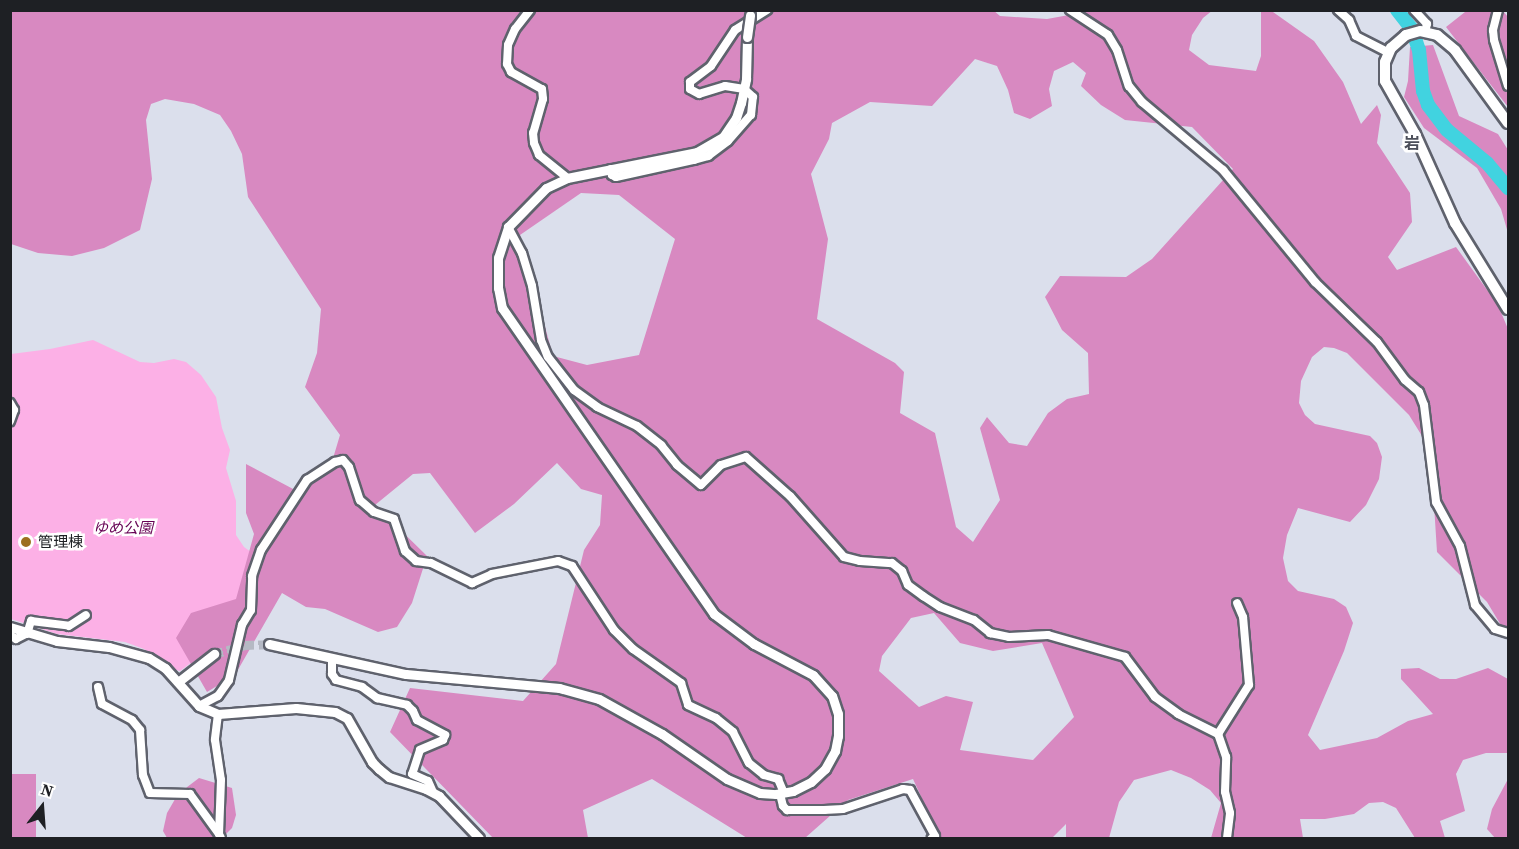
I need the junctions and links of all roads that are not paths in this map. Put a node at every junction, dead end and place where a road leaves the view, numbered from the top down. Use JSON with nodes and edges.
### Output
{"nodes":[{"id":1,"x":530,"y":10,"type":"edge"},
{"id":2,"x":767,"y":10,"type":"edge"},
{"id":3,"x":1070,"y":10,"type":"edge"},
{"id":4,"x":1338,"y":10,"type":"edge"},
{"id":5,"x":1414,"y":10,"type":"edge"},
{"id":6,"x":1498,"y":10,"type":"edge"},
{"id":7,"x":751,"y":13,"type":"edge"},
{"id":8,"x":1423,"y":31,"type":"junction"},
{"id":9,"x":1388,"y":52,"type":"junction"},
{"id":10,"x":1509,"y":86,"type":"edge"},
{"id":11,"x":744,"y":89,"type":"junction"},
{"id":12,"x":1509,"y":123,"type":"edge"},
{"id":13,"x":567,"y":178,"type":"junction"},
{"id":14,"x":508,"y":227,"type":"junction"},
{"id":15,"x":1509,"y":309,"type":"edge"},
{"id":16,"x":10,"y":404,"type":"edge"},
{"id":17,"x":10,"y":421,"type":"edge"},
{"id":18,"x":1237,"y":603,"type":"dead end"},
{"id":19,"x":86,"y":615,"type":"dead end"},
{"id":20,"x":10,"y":627,"type":"edge"},
{"id":21,"x":1509,"y":633,"type":"edge"},
{"id":22,"x":26,"y":634,"type":"junction"},
{"id":23,"x":10,"y":635,"type":"edge"},
{"id":24,"x":269,"y":644,"type":"tunnel mouth"},
{"id":25,"x":214,"y":654,"type":"tunnel mouth"},
{"id":26,"x":332,"y":660,"type":"junction"},
{"id":27,"x":178,"y":682,"type":"junction"},
{"id":28,"x":98,"y":687,"type":"dead end"},
{"id":29,"x":199,"y":706,"type":"junction"},
{"id":30,"x":218,"y":714,"type":"junction"},
{"id":31,"x":1218,"y":734,"type":"junction"},
{"id":32,"x":433,"y":792,"type":"junction"},
{"id":33,"x":782,"y":793,"type":"junction"},
{"id":34,"x":220,"y":836,"type":"edge"},
{"id":35,"x":479,"y":838,"type":"edge"},
{"id":36,"x":932,"y":838,"type":"edge"},
{"id":37,"x":1227,"y":838,"type":"edge"}],
"edges":[{"from":1,"to":13,"type":"street"},
{"from":2,"to":11,"type":"street"},
{"from":3,"to":21,"type":"street"},
{"from":4,"to":9,"type":"street"},
{"from":5,"to":8,"type":"street"},
{"from":6,"to":10,"type":"street"},
{"from":7,"to":11,"type":"street","bridge":true},
{"from":8,"to":9,"type":"main road"},
{"from":8,"to":12,"type":"main road"},
{"from":9,"to":15,"type":"main road"},
{"from":11,"to":13,"type":"street"},
{"from":13,"to":14,"type":"street"},
{"from":14,"to":31,"type":"street"},
{"from":14,"to":33,"type":"street"},
{"from":16,"to":17,"type":"street"},
{"from":18,"to":31,"type":"street"},
{"from":19,"to":22,"type":"street"},
{"from":20,"to":22,"type":"street"},
{"from":22,"to":23,"type":"street"},
{"from":22,"to":27,"type":"street"},
{"from":24,"to":26,"type":"street"},
{"from":25,"to":27,"type":"street"},
{"from":26,"to":32,"type":"street"},
{"from":26,"to":33,"type":"street"},
{"from":27,"to":29,"type":"street"},
{"from":28,"to":34,"type":"street"},
{"from":29,"to":30,"type":"street"},
{"from":29,"to":33,"type":"street"},
{"from":30,"to":32,"type":"street"},
{"from":30,"to":34,"type":"street"},
{"from":31,"to":37,"type":"street"},
{"from":32,"to":35,"type":"street"},
{"from":33,"to":36,"type":"street"}]}
